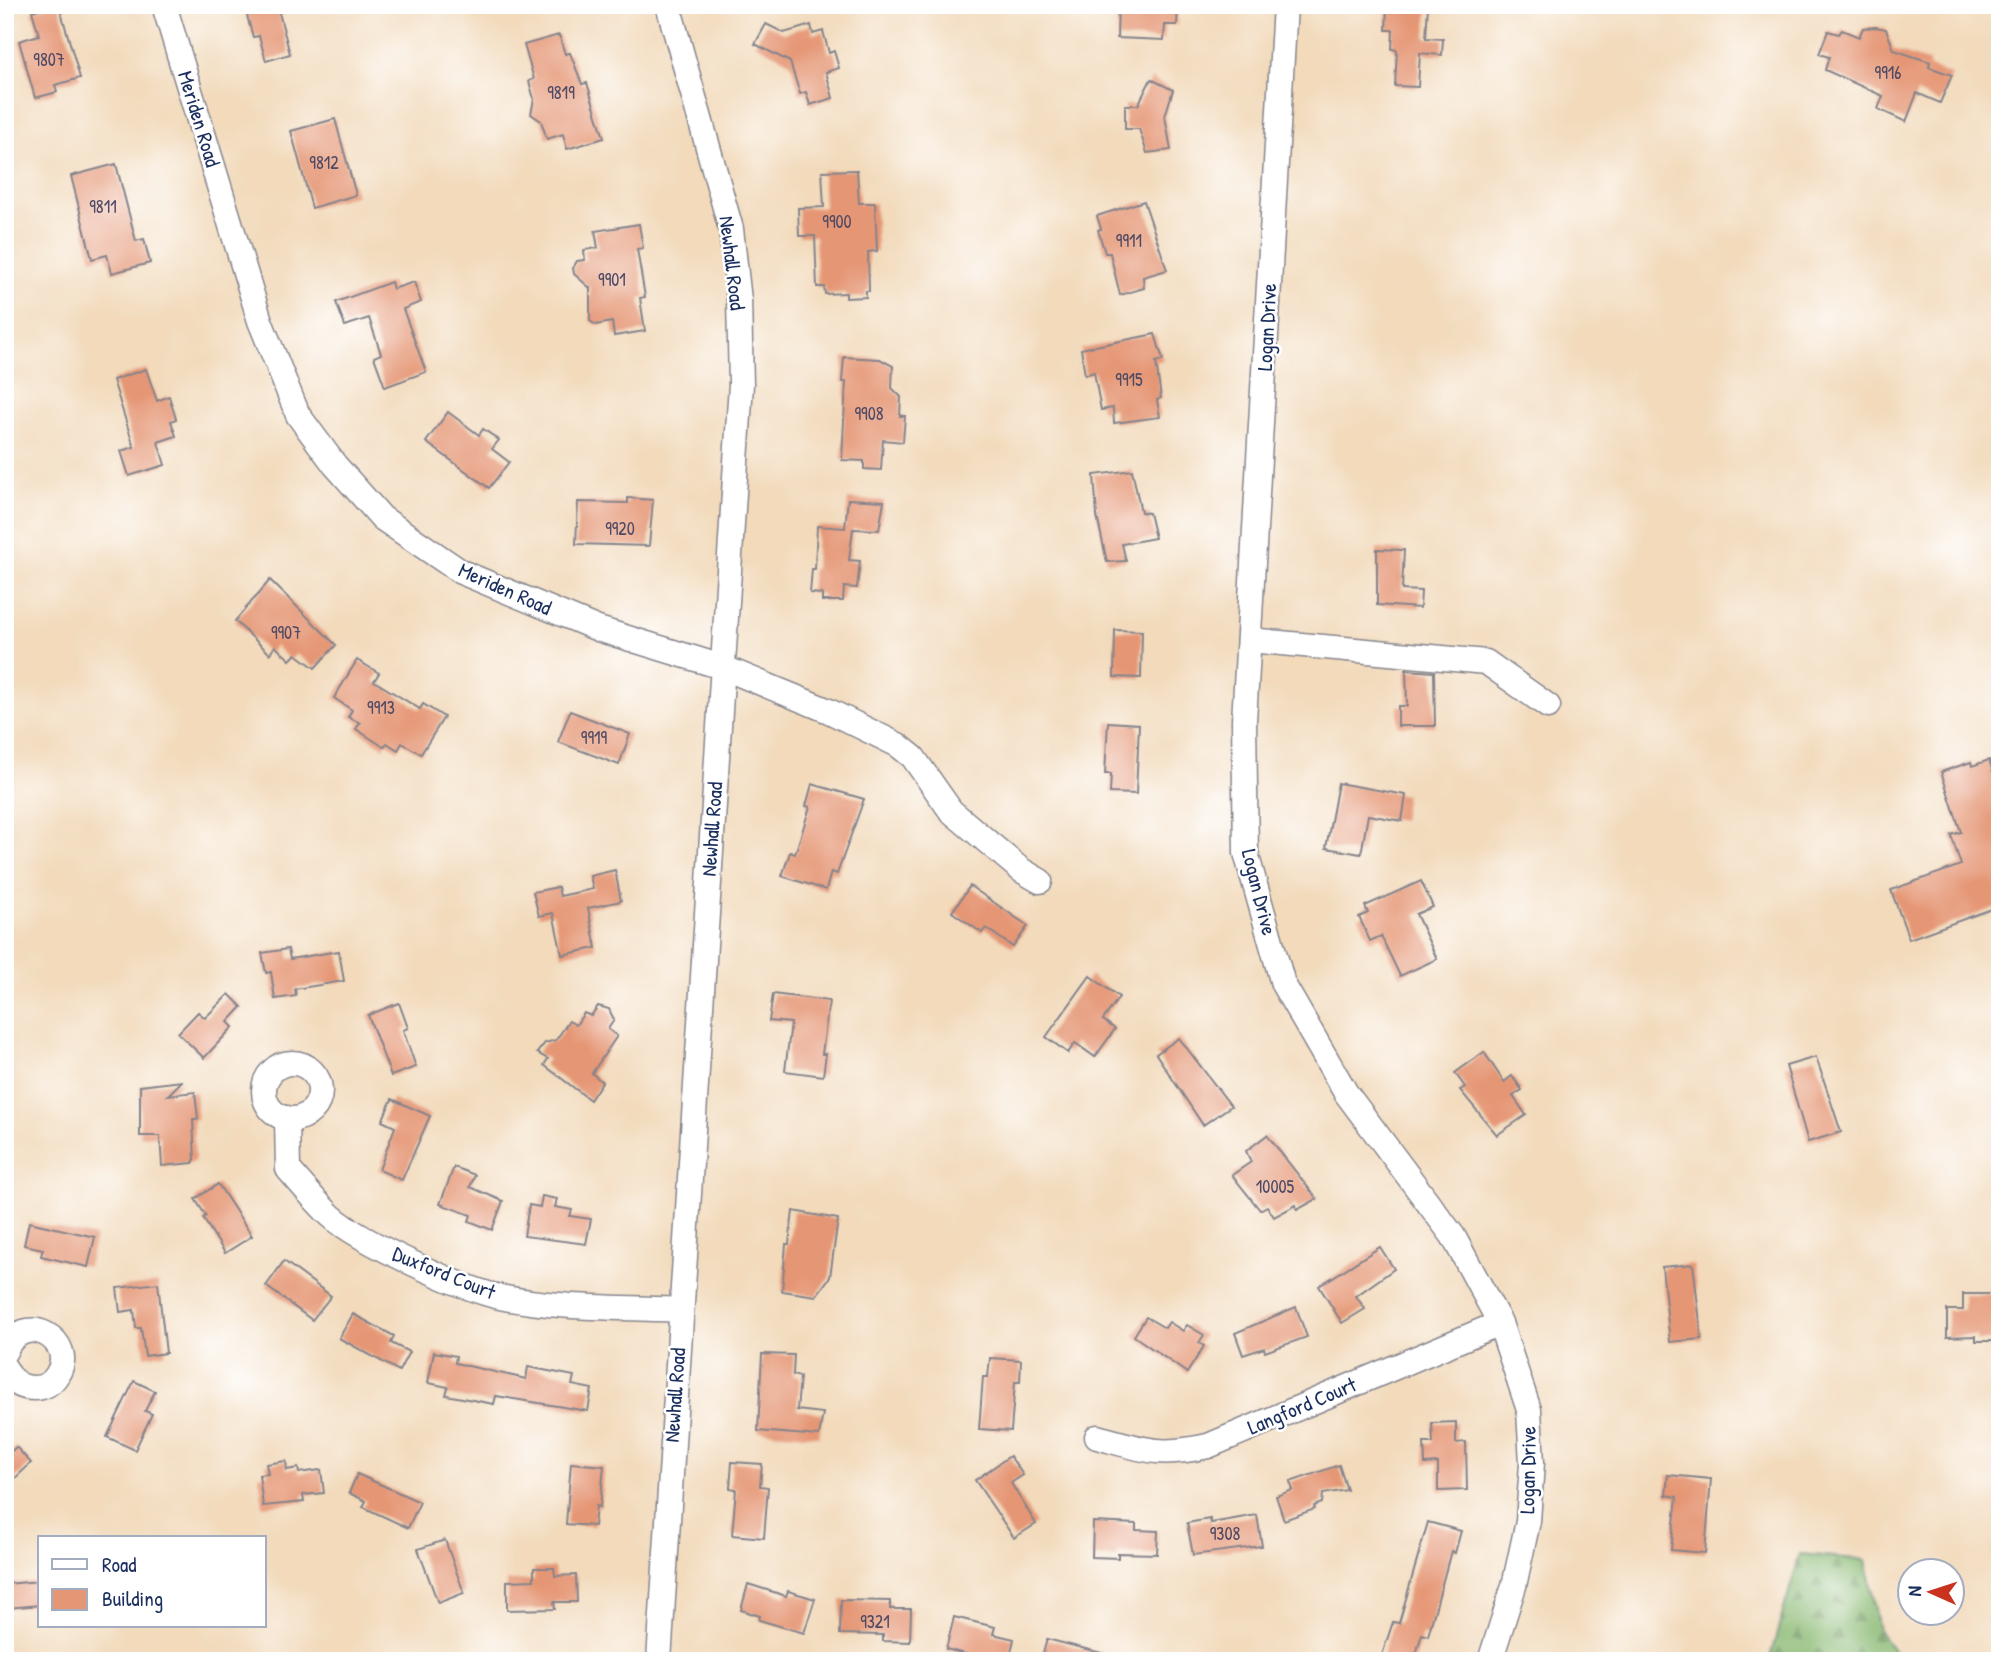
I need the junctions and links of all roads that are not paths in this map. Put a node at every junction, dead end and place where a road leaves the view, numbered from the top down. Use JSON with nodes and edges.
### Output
{"nodes":[{"id":1,"x":164,"y":5,"type":"edge"},
{"id":2,"x":668,"y":5,"type":"edge"},
{"id":3,"x":1285,"y":5,"type":"edge"},
{"id":4,"x":1249,"y":640,"type":"junction"},
{"id":5,"x":722,"y":667,"type":"junction"},
{"id":6,"x":1548,"y":706,"type":"dead end"},
{"id":7,"x":1040,"y":881,"type":"dead end"},
{"id":8,"x":287,"y":1118,"type":"dead end"},
{"id":9,"x":681,"y":1310,"type":"junction"},
{"id":10,"x":1500,"y":1323,"type":"junction"},
{"id":11,"x":5,"y":1351,"type":"edge"},
{"id":12,"x":5,"y":1368,"type":"edge"},
{"id":13,"x":1097,"y":1437,"type":"dead end"},
{"id":14,"x":659,"y":1661,"type":"edge"},
{"id":15,"x":1490,"y":1661,"type":"edge"}],
"edges":[{"from":1,"to":5,"type":"street","name":"Meriden Road"},
{"from":2,"to":5,"type":"street","name":"Newhall Road"},
{"from":3,"to":4,"type":"street","name":"Logan Drive"},
{"from":4,"to":6,"type":"street"},
{"from":4,"to":10,"type":"street","name":"Logan Drive"},
{"from":5,"to":7,"type":"street","name":"Meriden Road"},
{"from":5,"to":9,"type":"street","name":"Newhall Road"},
{"from":8,"to":9,"type":"street","name":"Duxford Court"},
{"from":9,"to":14,"type":"street","name":"Newhall Road"},
{"from":10,"to":13,"type":"street","name":"Langford Court"},
{"from":10,"to":15,"type":"street","name":"Logan Drive"},
{"from":11,"to":12,"type":"street"}]}
